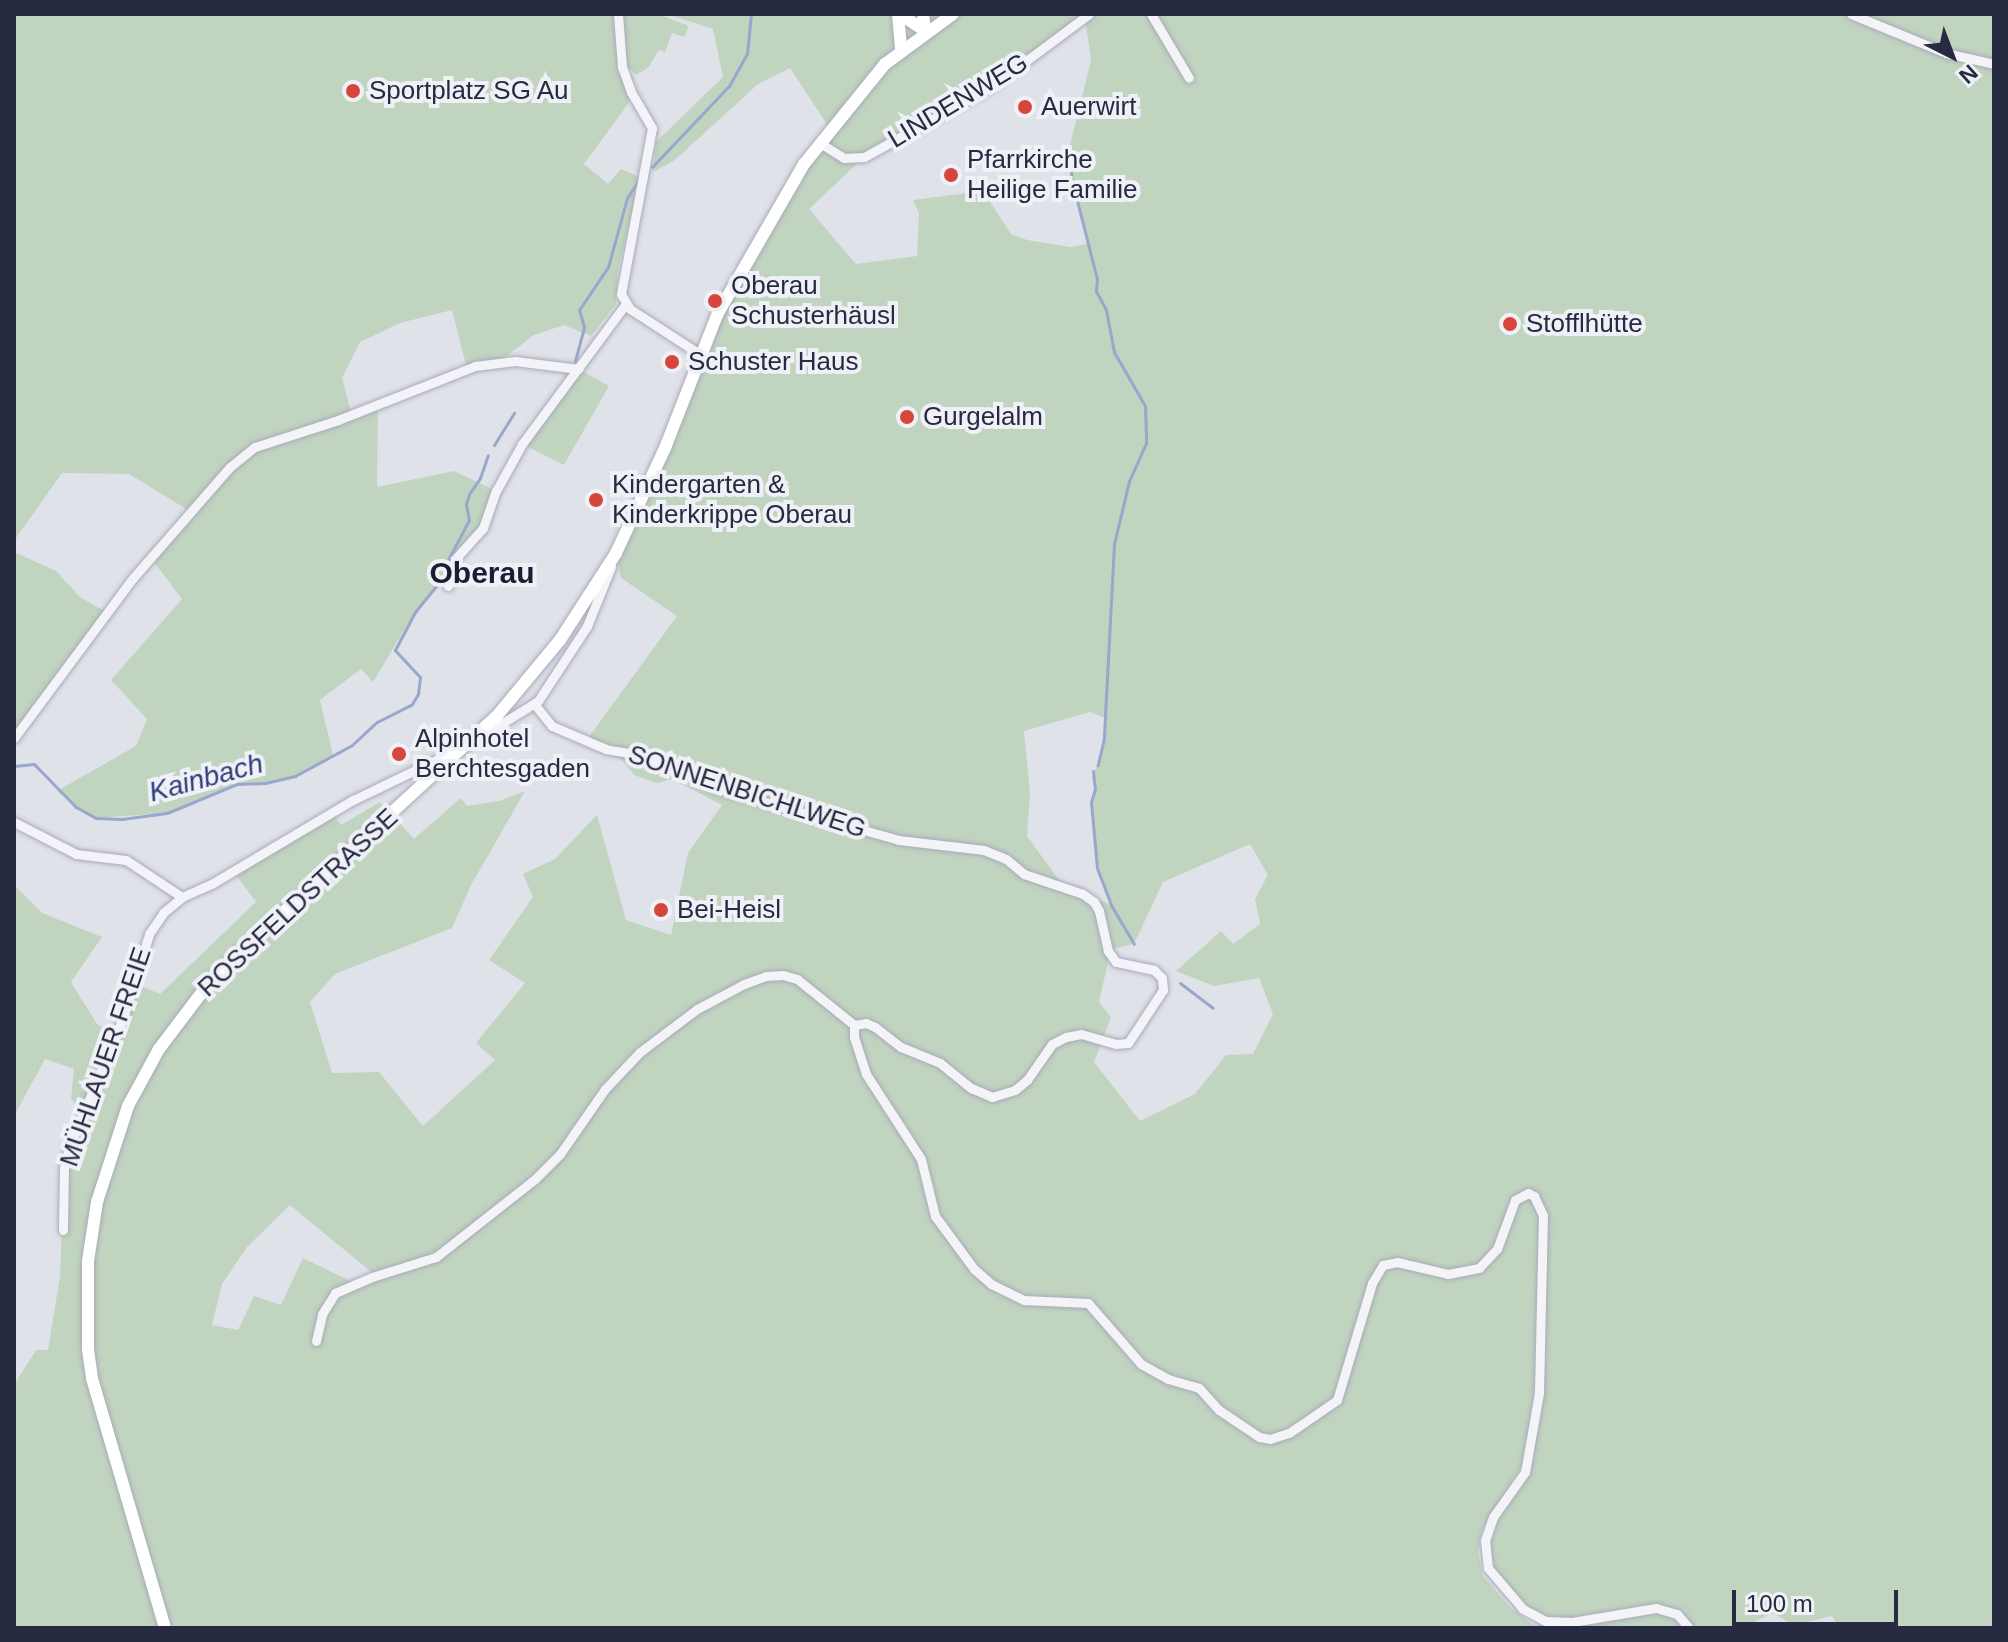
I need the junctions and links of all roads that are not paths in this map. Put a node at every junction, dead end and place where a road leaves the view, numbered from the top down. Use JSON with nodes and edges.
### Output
{"nodes":[{"id":1,"x":618,"y":14,"type":"edge"},
{"id":2,"x":899,"y":14,"type":"edge"},
{"id":3,"x":923,"y":14,"type":"edge"},
{"id":4,"x":953,"y":14,"type":"edge"},
{"id":5,"x":1089,"y":14,"type":"edge"},
{"id":6,"x":1151,"y":14,"type":"edge"},
{"id":7,"x":1851,"y":14,"type":"edge"},
{"id":8,"x":925,"y":31,"type":"junction"},
{"id":9,"x":901,"y":50,"type":"junction"},
{"id":10,"x":1994,"y":64,"type":"edge"},
{"id":11,"x":1189,"y":78,"type":"dead end"},
{"id":12,"x":820,"y":143,"type":"junction"},
{"id":13,"x":625,"y":305,"type":"junction"},
{"id":14,"x":701,"y":355,"type":"junction"},
{"id":15,"x":578,"y":369,"type":"junction"},
{"id":16,"x":616,"y":553,"type":"junction"},
{"id":17,"x":448,"y":586,"type":"dead end"},
{"id":18,"x":535,"y":705,"type":"junction"},
{"id":19,"x":14,"y":738,"type":"edge"},
{"id":20,"x":465,"y":746,"type":"junction"},
{"id":21,"x":14,"y":822,"type":"edge"},
{"id":22,"x":182,"y":897,"type":"junction"},
{"id":23,"x":854,"y":1025,"type":"junction"},
{"id":24,"x":63,"y":1230,"type":"dead end"},
{"id":25,"x":316,"y":1341,"type":"dead end"},
{"id":26,"x":165,"y":1628,"type":"edge"},
{"id":27,"x":1689,"y":1628,"type":"edge"}],
"edges":[{"from":1,"to":13,"type":"street"},
{"from":2,"to":8,"type":"main road"},
{"from":2,"to":9,"type":"main road"},
{"from":3,"to":8,"type":"main road"},
{"from":4,"to":8,"type":"main road","name":"ROSSFELDSTRASSE"},
{"from":5,"to":12,"type":"street","name":"LINDENWEG"},
{"from":6,"to":11,"type":"street"},
{"from":7,"to":10,"type":"street"},
{"from":8,"to":9,"type":"main road","name":"ROSSFELDSTRASSE"},
{"from":9,"to":12,"type":"main road","name":"ROSSFELDSTRASSE"},
{"from":12,"to":14,"type":"main road","name":"ROSSFELDSTRASSE"},
{"from":13,"to":14,"type":"street"},
{"from":13,"to":15,"type":"street"},
{"from":14,"to":16,"type":"main road","name":"ROSSFELDSTRASSE"},
{"from":15,"to":17,"type":"street"},
{"from":15,"to":19,"type":"street"},
{"from":16,"to":18,"type":"street","name":"ROSSFELDSTRASSE"},
{"from":16,"to":20,"type":"main road","name":"ROSSFELDSTRASSE"},
{"from":18,"to":20,"type":"street","name":"ROSSFELDSTRASSE"},
{"from":18,"to":23,"type":"street","name":"SONNENBICHLWEG"},
{"from":20,"to":22,"type":"street","name":"MÜHLAUER FREIE"},
{"from":20,"to":26,"type":"main road","name":"ROSSFELDSTRASSE"},
{"from":21,"to":22,"type":"street"},
{"from":22,"to":24,"type":"street","name":"MÜHLAUER FREIE"},
{"from":23,"to":25,"type":"street","name":"SONNENBICHLWEG"},
{"from":23,"to":27,"type":"street"}]}
